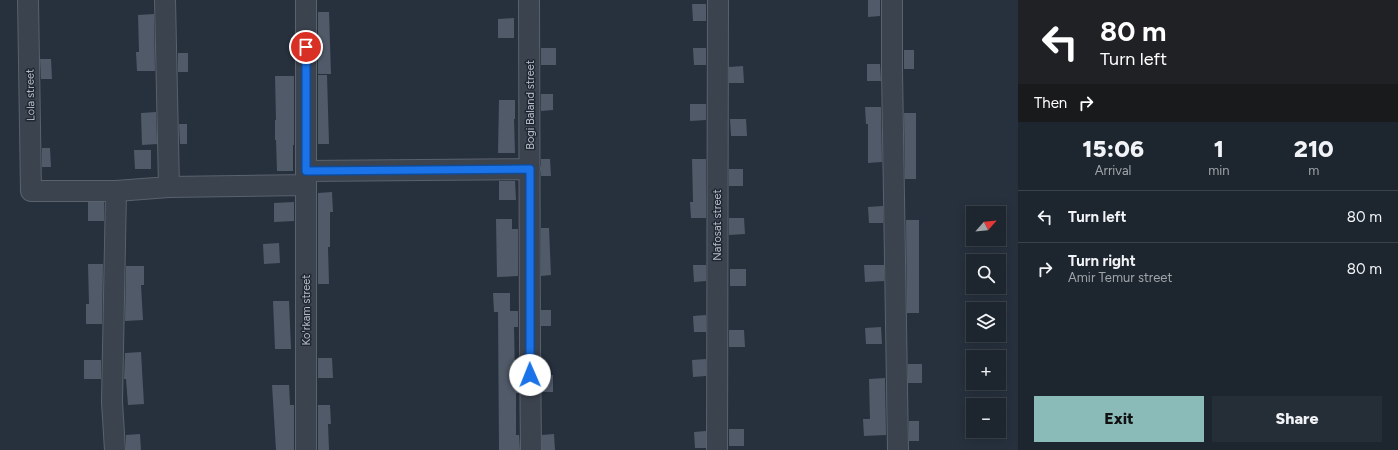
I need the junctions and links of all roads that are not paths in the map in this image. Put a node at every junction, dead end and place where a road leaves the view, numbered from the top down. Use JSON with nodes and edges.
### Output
{"nodes":[{"id":1,"x":28,"y":0,"type":"edge"},
{"id":2,"x":165,"y":0,"type":"edge"},
{"id":3,"x":306,"y":0,"type":"edge"},
{"id":4,"x":529,"y":0,"type":"edge"},
{"id":5,"x":718,"y":0,"type":"edge"},
{"id":6,"x":892,"y":0,"type":"edge"},
{"id":7,"x":530,"y":169,"type":"junction"},
{"id":8,"x":306,"y":178,"type":"junction"},
{"id":9,"x":169,"y":187,"type":"junction"},
{"id":10,"x":116,"y":191,"type":"junction"},
{"id":11,"x":115,"y":450,"type":"edge"},
{"id":12,"x":306,"y":450,"type":"edge"},
{"id":13,"x":531,"y":450,"type":"edge"},
{"id":14,"x":717,"y":450,"type":"edge"},
{"id":15,"x":898,"y":450,"type":"edge"}],
"edges":[{"from":1,"to":10,"type":"street","name":"Lola street"},
{"from":2,"to":9,"type":"street"},
{"from":3,"to":8,"type":"street","name":"Ko'rkam street"},
{"from":4,"to":7,"type":"street","name":"Bogi Baland street"},
{"from":5,"to":14,"type":"street","name":"Nafosat street"},
{"from":6,"to":15,"type":"street"},
{"from":7,"to":8,"type":"street"},
{"from":7,"to":13,"type":"street","name":"Bogi Baland street"},
{"from":8,"to":9,"type":"street"},
{"from":8,"to":12,"type":"street","name":"Ko'rkam street"},
{"from":9,"to":10,"type":"street"},
{"from":10,"to":11,"type":"street"}]}
